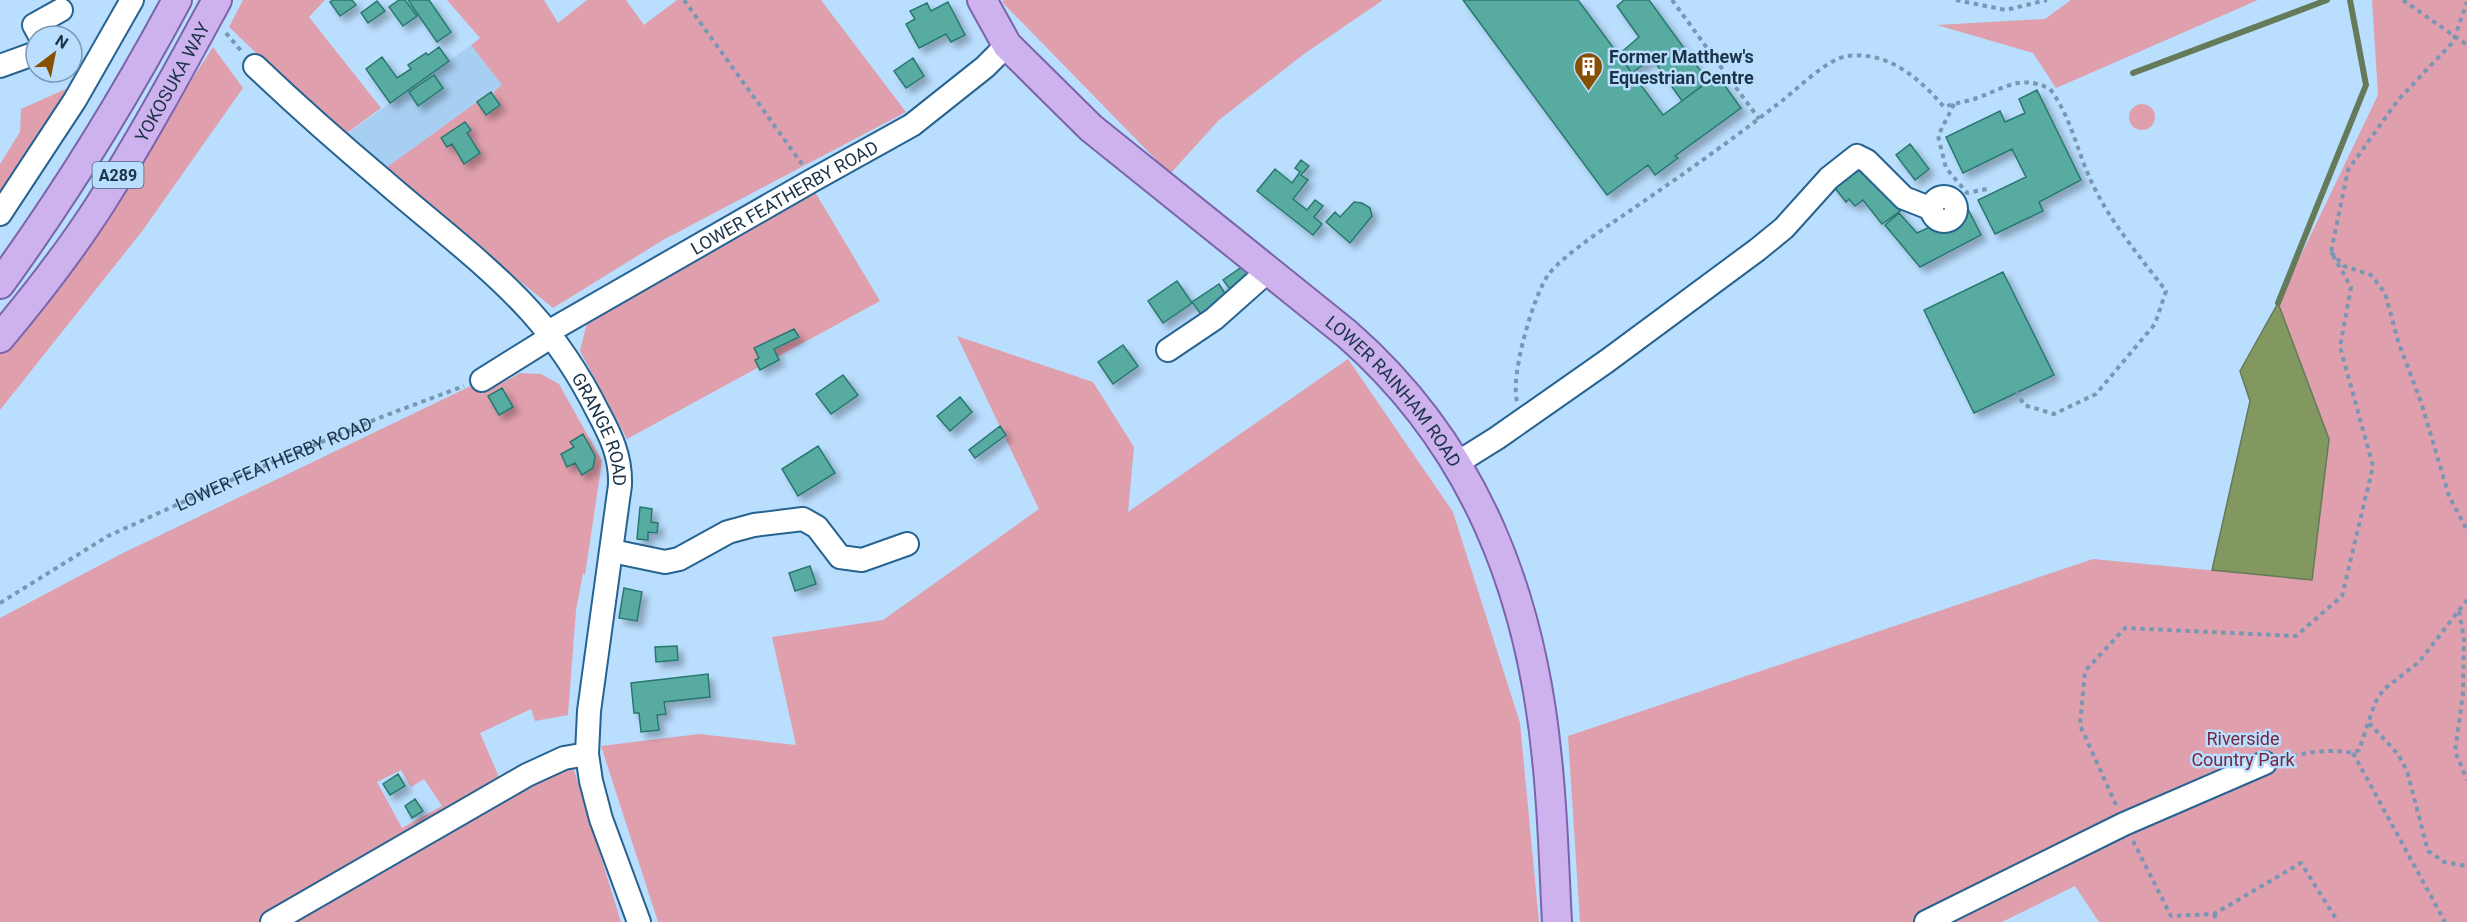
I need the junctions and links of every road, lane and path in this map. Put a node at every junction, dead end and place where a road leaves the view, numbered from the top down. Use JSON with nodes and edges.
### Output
{"nodes":[{"id":1,"x":132,"y":0,"type":"edge"},
{"id":2,"x":177,"y":0,"type":"edge"},
{"id":3,"x":684,"y":0,"type":"edge"},
{"id":4,"x":982,"y":0,"type":"edge"},
{"id":5,"x":1672,"y":0,"type":"edge"},
{"id":6,"x":1956,"y":0,"type":"edge"},
{"id":7,"x":2047,"y":0,"type":"edge"},
{"id":8,"x":2403,"y":0,"type":"edge"},
{"id":9,"x":2466,"y":1,"type":"edge"},
{"id":10,"x":213,"y":7,"type":"edge"},
{"id":11,"x":61,"y":10,"type":"dead end"},
{"id":12,"x":37,"y":24,"type":"edge"},
{"id":13,"x":2455,"y":37,"type":"junction"},
{"id":14,"x":1007,"y":45,"type":"junction"},
{"id":15,"x":2467,"y":45,"type":"edge"},
{"id":16,"x":24,"y":57,"type":"edge"},
{"id":17,"x":0,"y":66,"type":"edge"},
{"id":18,"x":255,"y":66,"type":"joint"},
{"id":19,"x":1954,"y":103,"type":"junction"},
{"id":20,"x":1759,"y":119,"type":"junction"},
{"id":21,"x":813,"y":180,"type":"junction"},
{"id":22,"x":1987,"y":189,"type":"dead end"},
{"id":23,"x":1932,"y":209,"type":"dead end"},
{"id":24,"x":0,"y":214,"type":"edge"},
{"id":25,"x":2331,"y":252,"type":"junction"},
{"id":26,"x":1268,"y":271,"type":"junction"},
{"id":27,"x":0,"y":284,"type":"edge"},
{"id":28,"x":550,"y":335,"type":"junction"},
{"id":29,"x":0,"y":338,"type":"edge"},
{"id":30,"x":1168,"y":350,"type":"dead end"},
{"id":31,"x":482,"y":380,"type":"joint"},
{"id":32,"x":2017,"y":392,"type":"dead end"},
{"id":33,"x":1523,"y":419,"type":"junction"},
{"id":34,"x":1457,"y":463,"type":"junction"},
{"id":35,"x":2467,"y":530,"type":"edge"},
{"id":36,"x":907,"y":544,"type":"dead end"},
{"id":37,"x":612,"y":551,"type":"junction"},
{"id":38,"x":2467,"y":600,"type":"edge"},
{"id":39,"x":0,"y":603,"type":"edge"},
{"id":40,"x":2458,"y":611,"type":"junction"},
{"id":41,"x":2467,"y":701,"type":"edge"},
{"id":42,"x":2461,"y":702,"type":"junction"},
{"id":43,"x":2369,"y":723,"type":"junction"},
{"id":44,"x":2353,"y":753,"type":"junction"},
{"id":45,"x":587,"y":754,"type":"junction"},
{"id":46,"x":2265,"y":763,"type":"joint"},
{"id":47,"x":2467,"y":780,"type":"edge"},
{"id":48,"x":2124,"y":824,"type":"junction"},
{"id":49,"x":2467,"y":866,"type":"edge"},
{"id":50,"x":2214,"y":914,"type":"junction"},
{"id":51,"x":272,"y":922,"type":"edge"},
{"id":52,"x":639,"y":922,"type":"edge"},
{"id":53,"x":1557,"y":922,"type":"edge"},
{"id":54,"x":1926,"y":922,"type":"edge"},
{"id":55,"x":2217,"y":922,"type":"edge"},
{"id":56,"x":2337,"y":922,"type":"edge"},
{"id":57,"x":2445,"y":922,"type":"edge"}],
"edges":[{"from":1,"to":24,"type":"street"},
{"from":2,"to":27,"type":"main road","name":"YOKOSUKA WAY","number":"A289"},
{"from":3,"to":21,"type":"path"},
{"from":4,"to":14,"type":"main road","name":"LOWER RAINHAM ROAD"},
{"from":5,"to":20,"type":"path"},
{"from":6,"to":7,"type":"path"},
{"from":8,"to":13,"type":"path"},
{"from":9,"to":13,"type":"path"},
{"from":10,"to":18,"type":"path"},
{"from":10,"to":29,"type":"main road","name":"YOKOSUKA WAY","number":"A289"},
{"from":11,"to":12,"type":"street"},
{"from":13,"to":15,"type":"path"},
{"from":13,"to":25,"type":"path"},
{"from":14,"to":21,"type":"street","name":"LOWER FEATHERBY ROAD"},
{"from":14,"to":26,"type":"main road","name":"LOWER RAINHAM ROAD"},
{"from":16,"to":17,"type":"street"},
{"from":18,"to":28,"type":"street","name":"GRANGE ROAD"},
{"from":19,"to":20,"type":"path"},
{"from":19,"to":22,"type":"path"},
{"from":19,"to":32,"type":"path"},
{"from":20,"to":33,"type":"path"},
{"from":21,"to":28,"type":"street","name":"LOWER FEATHERBY ROAD"},
{"from":23,"to":33,"type":"street"},
{"from":25,"to":35,"type":"path"},
{"from":25,"to":48,"type":"path"},
{"from":26,"to":30,"type":"street"},
{"from":26,"to":34,"type":"main road","name":"LOWER RAINHAM ROAD"},
{"from":28,"to":31,"type":"street","name":"LOWER FEATHERBY ROAD"},
{"from":28,"to":37,"type":"street","name":"GRANGE ROAD"},
{"from":31,"to":39,"type":"path","name":"LOWER FEATHERBY ROAD"},
{"from":33,"to":34,"type":"street"},
{"from":34,"to":53,"type":"main road","name":"LOWER RAINHAM ROAD"},
{"from":36,"to":37,"type":"street"},
{"from":37,"to":45,"type":"street","name":"GRANGE ROAD"},
{"from":38,"to":40,"type":"path"},
{"from":40,"to":42,"type":"path"},
{"from":40,"to":43,"type":"path"},
{"from":41,"to":42,"type":"path"},
{"from":42,"to":47,"type":"path"},
{"from":43,"to":44,"type":"path"},
{"from":43,"to":49,"type":"path"},
{"from":44,"to":46,"type":"path"},
{"from":44,"to":57,"type":"path"},
{"from":45,"to":51,"type":"street"},
{"from":45,"to":52,"type":"street","name":"GRANGE ROAD"},
{"from":46,"to":48,"type":"street"},
{"from":48,"to":50,"type":"path"},
{"from":48,"to":54,"type":"street"},
{"from":50,"to":55,"type":"path"},
{"from":50,"to":56,"type":"path"}]}
